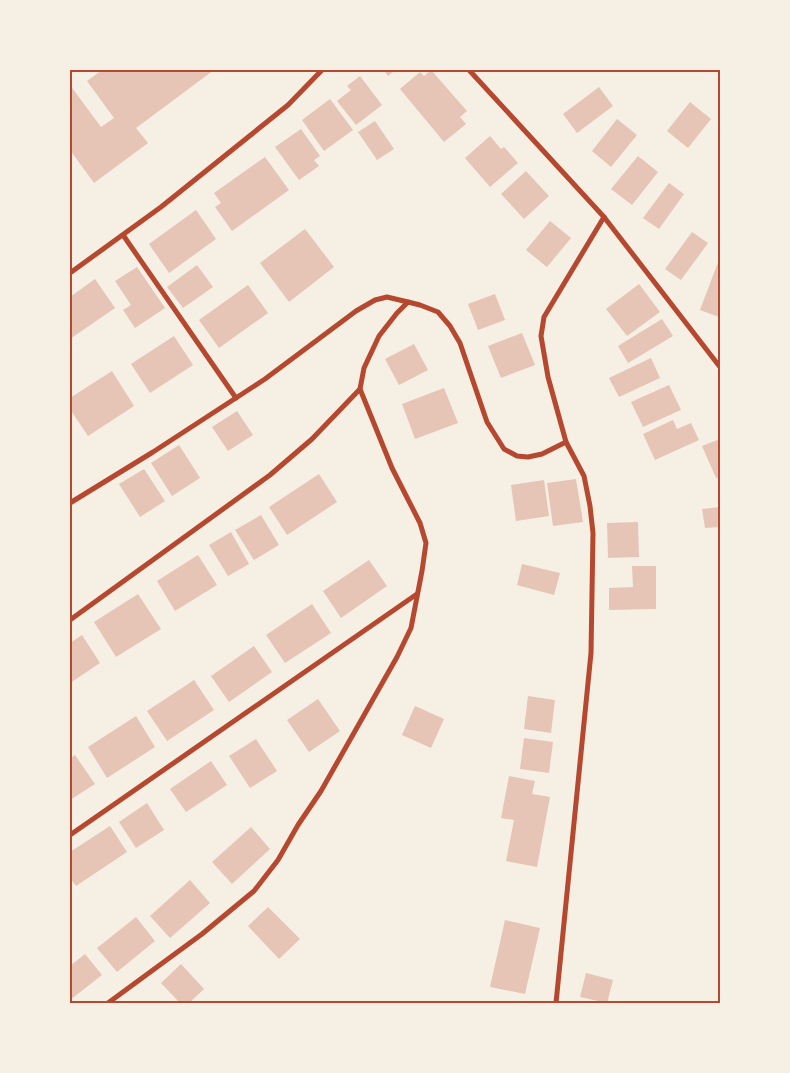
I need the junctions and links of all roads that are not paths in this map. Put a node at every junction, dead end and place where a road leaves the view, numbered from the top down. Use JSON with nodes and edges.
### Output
{"nodes":[{"id":1,"x":322,"y":70,"type":"edge"},
{"id":2,"x":469,"y":70,"type":"edge"},
{"id":3,"x":604,"y":217,"type":"junction"},
{"id":4,"x":122,"y":235,"type":"junction"},
{"id":5,"x":70,"y":273,"type":"edge"},
{"id":6,"x":408,"y":302,"type":"junction"},
{"id":7,"x":720,"y":367,"type":"edge"},
{"id":8,"x":360,"y":389,"type":"junction"},
{"id":9,"x":236,"y":398,"type":"junction"},
{"id":10,"x":566,"y":442,"type":"junction"},
{"id":11,"x":70,"y":503,"type":"edge"},
{"id":12,"x":417,"y":594,"type":"junction"},
{"id":13,"x":70,"y":620,"type":"edge"},
{"id":14,"x":70,"y":835,"type":"edge"},
{"id":15,"x":108,"y":1003,"type":"edge"},
{"id":16,"x":556,"y":1003,"type":"edge"}],
"edges":[{"from":1,"to":4,"type":"street"},
{"from":2,"to":3,"type":"street"},
{"from":3,"to":7,"type":"street"},
{"from":3,"to":10,"type":"street"},
{"from":4,"to":5,"type":"street"},
{"from":4,"to":9,"type":"street"},
{"from":6,"to":8,"type":"street"},
{"from":6,"to":9,"type":"street"},
{"from":6,"to":10,"type":"street"},
{"from":8,"to":12,"type":"street"},
{"from":8,"to":13,"type":"street"},
{"from":9,"to":11,"type":"street"},
{"from":10,"to":16,"type":"street"},
{"from":12,"to":14,"type":"street"},
{"from":12,"to":15,"type":"street"}]}
